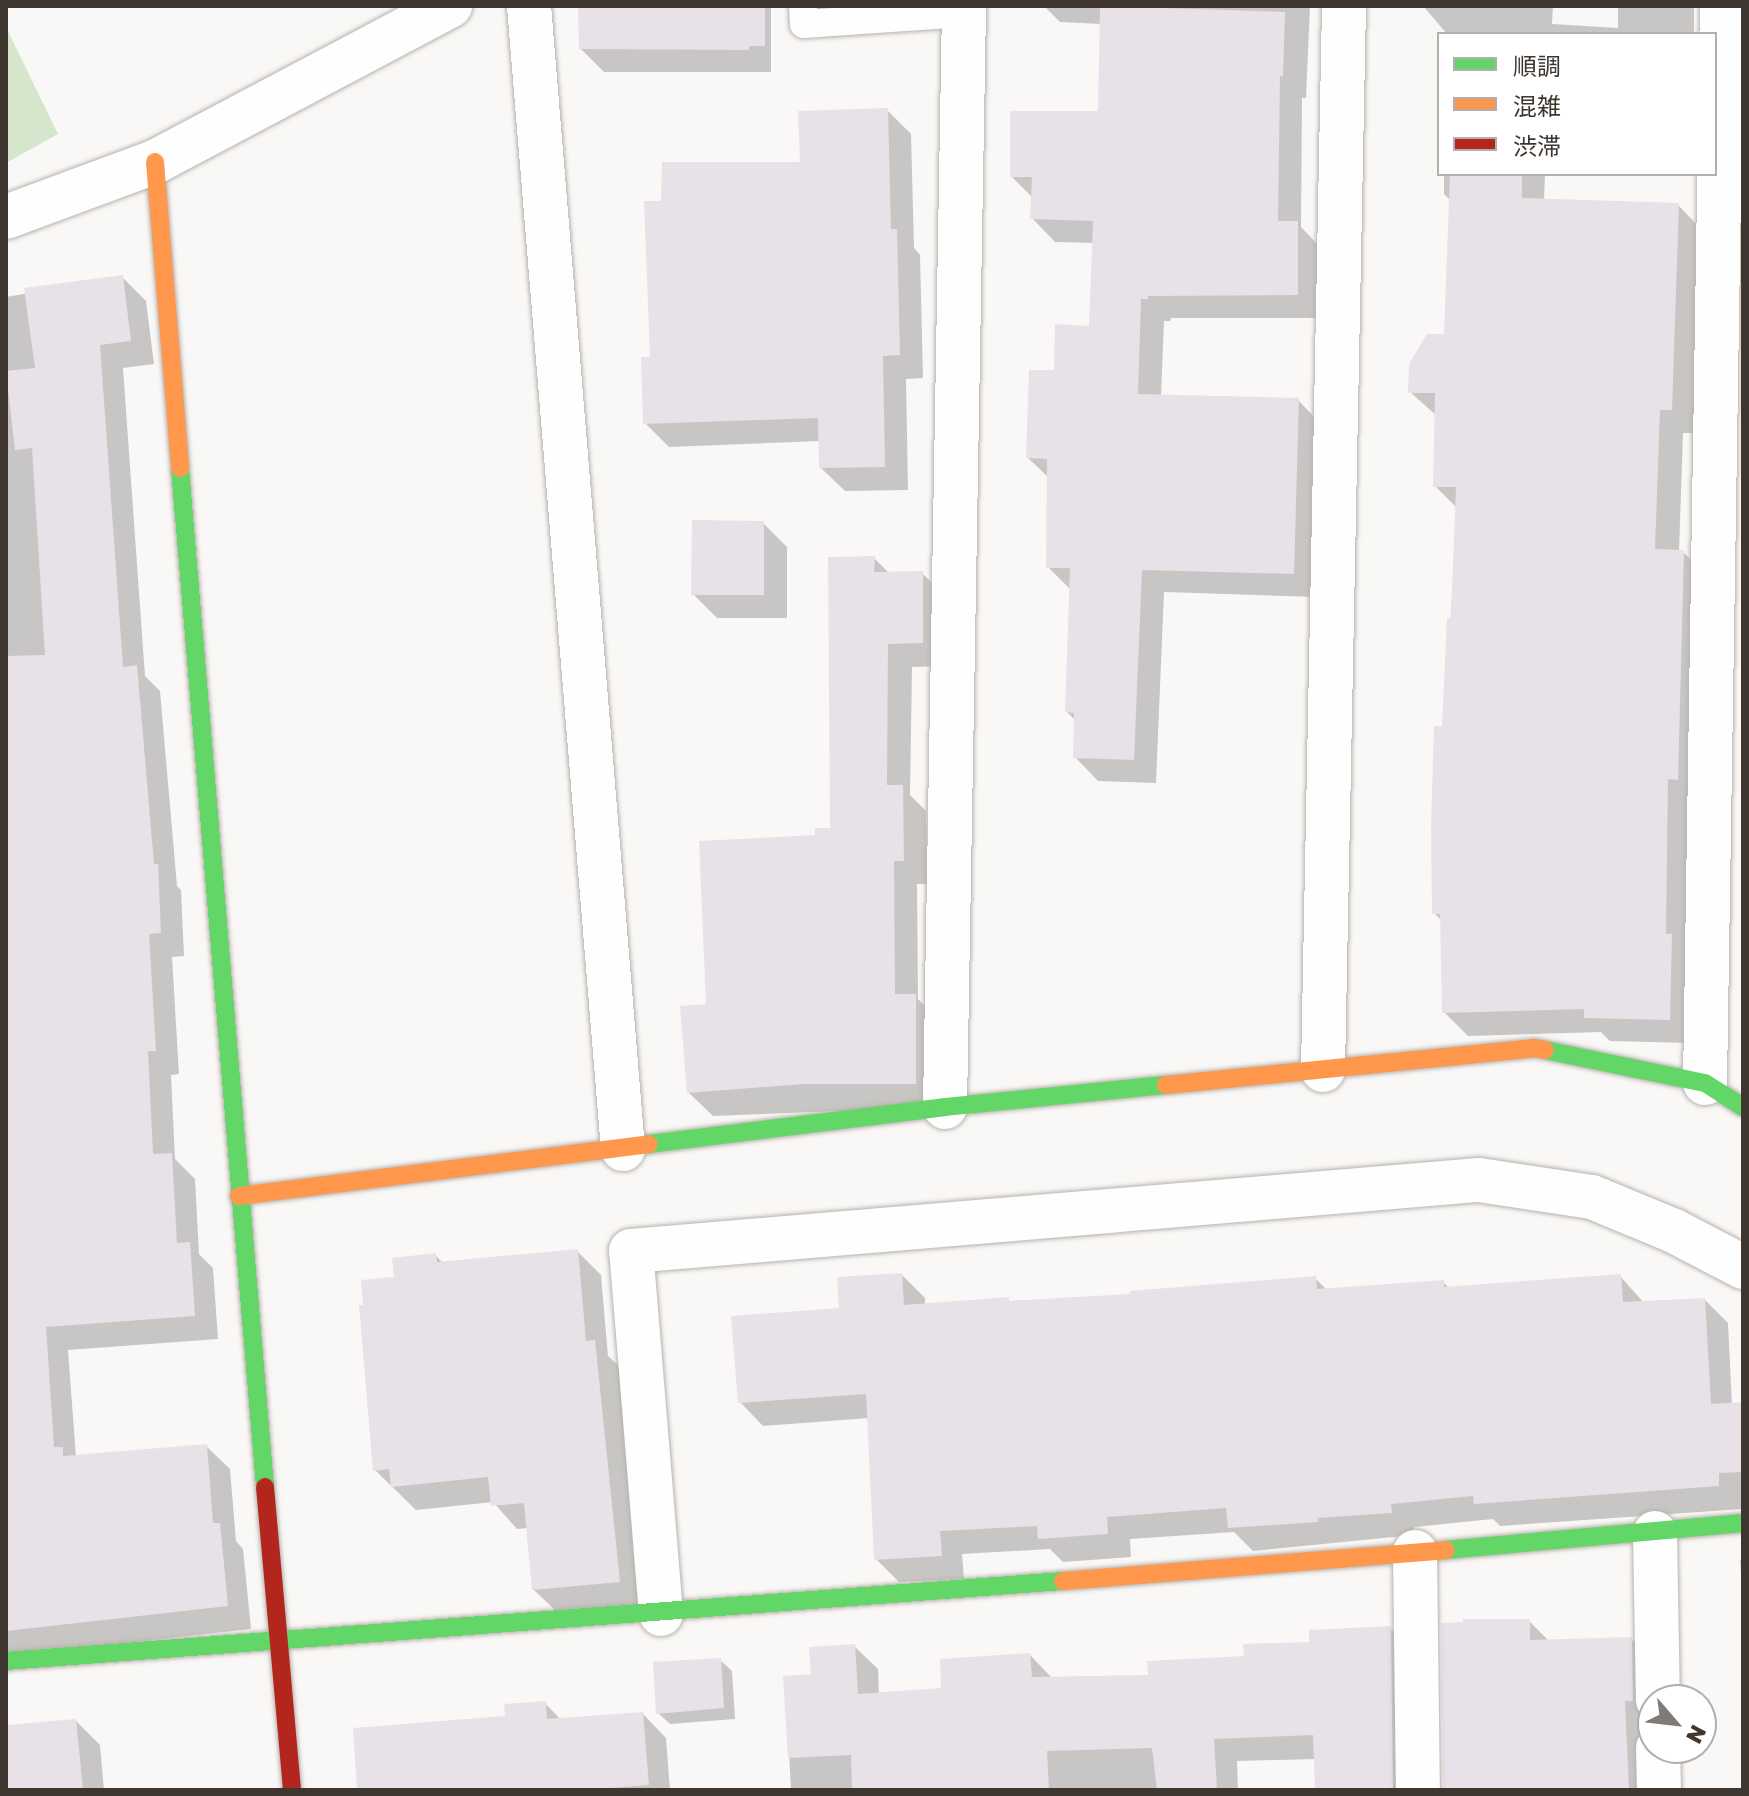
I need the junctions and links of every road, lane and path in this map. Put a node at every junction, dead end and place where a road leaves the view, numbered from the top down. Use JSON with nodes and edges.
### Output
{"nodes":[{"id":1,"x":450,"y":6,"type":"edge"},
{"id":2,"x":529,"y":6,"type":"edge"},
{"id":3,"x":803,"y":6,"type":"edge"},
{"id":4,"x":1344,"y":6,"type":"edge"},
{"id":5,"x":1722,"y":6,"type":"edge"},
{"id":6,"x":964,"y":9,"type":"edge"},
{"id":7,"x":155,"y":162,"type":"junction"},
{"id":8,"x":6,"y":217,"type":"edge"},
{"id":9,"x":1323,"y":1070,"type":"junction"},
{"id":10,"x":1705,"y":1083,"type":"junction"},
{"id":11,"x":945,"y":1107,"type":"junction"},
{"id":12,"x":1743,"y":1107,"type":"edge"},
{"id":13,"x":623,"y":1149,"type":"junction"},
{"id":14,"x":239,"y":1196,"type":"junction"},
{"id":15,"x":1743,"y":1267,"type":"edge"},
{"id":16,"x":1743,"y":1523,"type":"edge"},
{"id":17,"x":1655,"y":1533,"type":"junction"},
{"id":18,"x":1415,"y":1552,"type":"junction"},
{"id":19,"x":661,"y":1614,"type":"junction"},
{"id":20,"x":279,"y":1644,"type":"junction"},
{"id":21,"x":6,"y":1661,"type":"edge"},
{"id":22,"x":1658,"y":1684,"type":"edge"},
{"id":23,"x":1658,"y":1764,"type":"edge"},
{"id":24,"x":292,"y":1790,"type":"edge"},
{"id":25,"x":1418,"y":1790,"type":"edge"},
{"id":26,"x":1659,"y":1790,"type":"edge"}],
"edges":[{"from":1,"to":7,"type":"street"},
{"from":2,"to":13,"type":"street"},
{"from":3,"to":6,"type":"lane"},
{"from":4,"to":9,"type":"street"},
{"from":5,"to":10,"type":"street"},
{"from":6,"to":11,"type":"street"},
{"from":7,"to":8,"type":"street"},
{"from":7,"to":14,"type":"street"},
{"from":9,"to":10,"type":"street"},
{"from":9,"to":11,"type":"street"},
{"from":10,"to":12,"type":"street"},
{"from":11,"to":13,"type":"street"},
{"from":13,"to":14,"type":"street"},
{"from":14,"to":20,"type":"street"},
{"from":15,"to":19,"type":"street"},
{"from":16,"to":17,"type":"street"},
{"from":17,"to":18,"type":"street"},
{"from":17,"to":22,"type":"street"},
{"from":18,"to":19,"type":"street"},
{"from":18,"to":25,"type":"street"},
{"from":19,"to":20,"type":"street"},
{"from":20,"to":21,"type":"street"},
{"from":20,"to":24,"type":"street"},
{"from":23,"to":26,"type":"street"}]}
